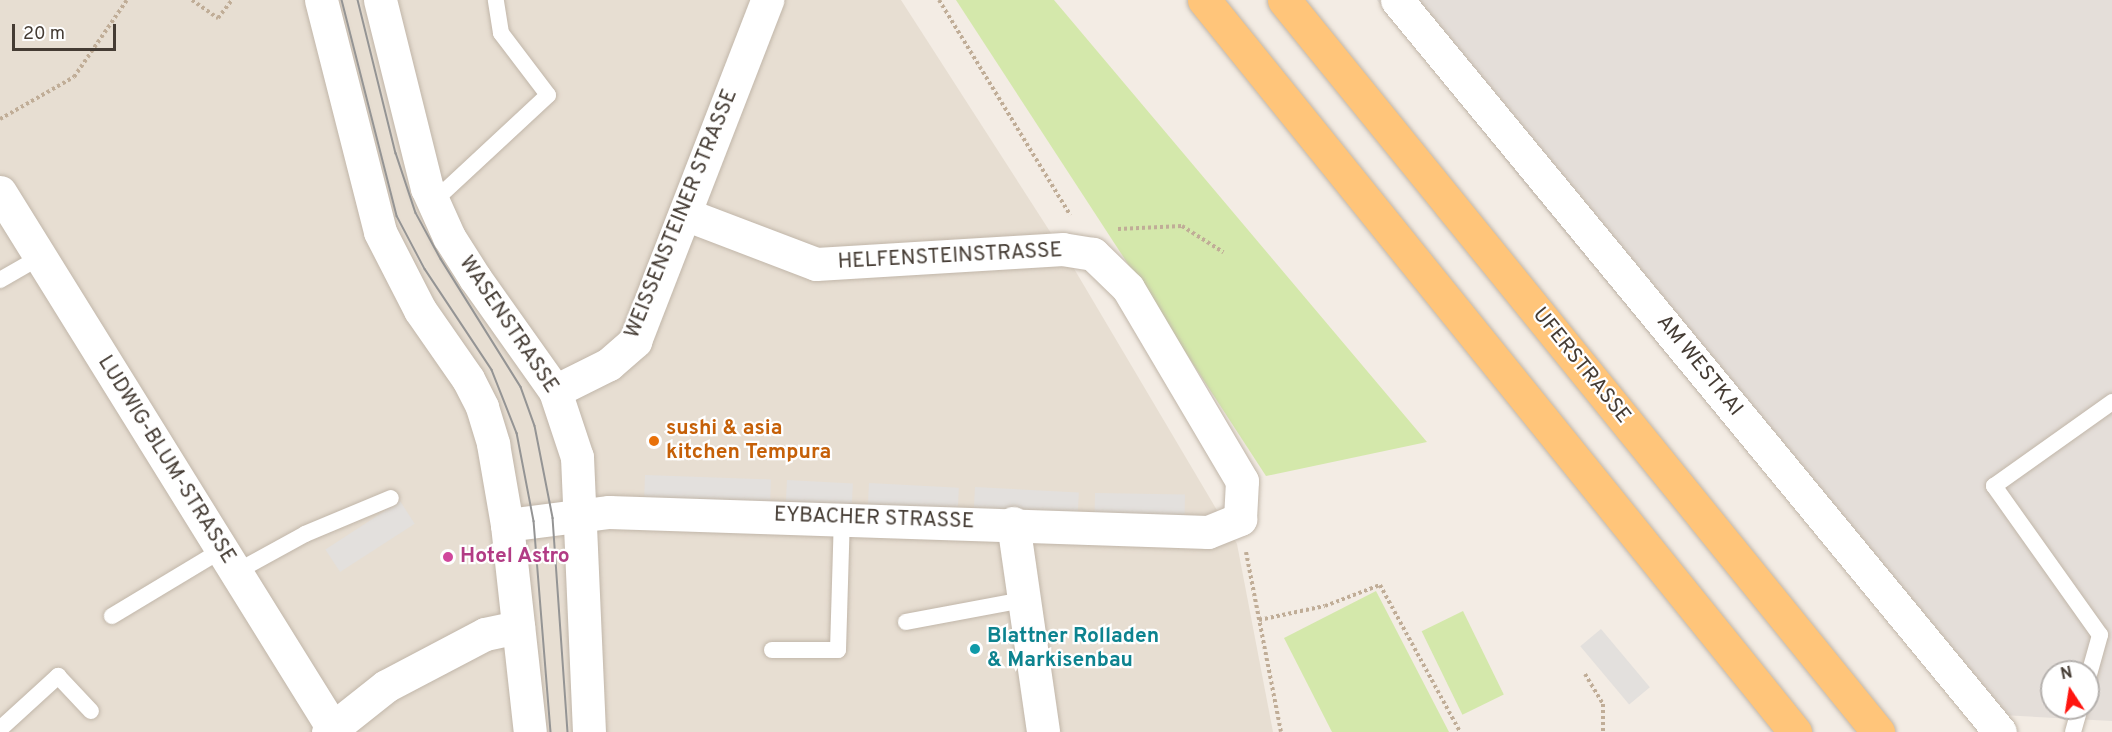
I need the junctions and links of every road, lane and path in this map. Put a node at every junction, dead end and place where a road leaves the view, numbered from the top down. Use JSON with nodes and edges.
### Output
{"nodes":[{"id":1,"x":127,"y":0,"type":"edge"},
{"id":2,"x":192,"y":0,"type":"edge"},
{"id":3,"x":232,"y":0,"type":"edge"},
{"id":4,"x":321,"y":0,"type":"edge"},
{"id":5,"x":380,"y":0,"type":"edge"},
{"id":6,"x":496,"y":0,"type":"edge"},
{"id":7,"x":767,"y":0,"type":"edge"},
{"id":8,"x":939,"y":0,"type":"edge"},
{"id":9,"x":1204,"y":0,"type":"edge"},
{"id":10,"x":1284,"y":0,"type":"edge"},
{"id":11,"x":1397,"y":0,"type":"edge"},
{"id":12,"x":0,"y":119,"type":"edge"},
{"id":13,"x":0,"y":192,"type":"edge"},
{"id":14,"x":433,"y":202,"type":"junction"},
{"id":15,"x":685,"y":214,"type":"junction"},
{"id":16,"x":1115,"y":230,"type":"dead end"},
{"id":17,"x":1223,"y":252,"type":"dead end"},
{"id":18,"x":1093,"y":254,"type":"junction"},
{"id":19,"x":40,"y":257,"type":"junction"},
{"id":20,"x":0,"y":280,"type":"edge"},
{"id":21,"x":555,"y":391,"type":"junction"},
{"id":22,"x":2112,"y":402,"type":"edge"},
{"id":23,"x":391,"y":498,"type":"dead end"},
{"id":24,"x":582,"y":514,"type":"junction"},
{"id":25,"x":842,"y":518,"type":"junction"},
{"id":26,"x":1240,"y":519,"type":"junction"},
{"id":27,"x":1013,"y":523,"type":"junction"},
{"id":28,"x":507,"y":525,"type":"junction"},
{"id":29,"x":229,"y":561,"type":"junction"},
{"id":30,"x":1024,"y":600,"type":"junction"},
{"id":31,"x":112,"y":616,"type":"dead end"},
{"id":32,"x":1259,"y":620,"type":"junction"},
{"id":33,"x":906,"y":622,"type":"dead end"},
{"id":34,"x":518,"y":627,"type":"junction"},
{"id":35,"x":2106,"y":631,"type":"edge"},
{"id":36,"x":772,"y":650,"type":"dead end"},
{"id":37,"x":2095,"y":660,"type":"edge"},
{"id":38,"x":1585,"y":674,"type":"dead end"},
{"id":39,"x":91,"y":711,"type":"dead end"},
{"id":40,"x":0,"y":729,"type":"edge"},
{"id":41,"x":332,"y":730,"type":"edge"},
{"id":42,"x":530,"y":732,"type":"edge"},
{"id":43,"x":589,"y":732,"type":"edge"},
{"id":44,"x":1043,"y":732,"type":"edge"},
{"id":45,"x":1281,"y":732,"type":"edge"},
{"id":46,"x":1460,"y":732,"type":"edge"},
{"id":47,"x":1603,"y":732,"type":"edge"},
{"id":48,"x":1795,"y":732,"type":"edge"},
{"id":49,"x":1878,"y":732,"type":"edge"},
{"id":50,"x":2000,"y":732,"type":"edge"}],
"edges":[{"from":1,"to":12,"type":"path"},
{"from":2,"to":3,"type":"path"},
{"from":4,"to":28,"type":"street"},
{"from":5,"to":14,"type":"street","name":"WASENSTRASSE"},
{"from":6,"to":14,"type":"lane"},
{"from":7,"to":15,"type":"street","name":"WEISSENSTEINER STRASSE"},
{"from":8,"to":18,"type":"path"},
{"from":9,"to":48,"type":"highway"},
{"from":10,"to":49,"type":"highway","name":"UFERSTRASSE"},
{"from":11,"to":50,"type":"street","name":"AM WESTKAI"},
{"from":13,"to":19,"type":"street","name":"LUDWIG-BLUM-STRASSE"},
{"from":14,"to":21,"type":"street","name":"WASENSTRASSE"},
{"from":15,"to":18,"type":"street","name":"HELFENSTEINSTRASSE"},
{"from":15,"to":21,"type":"street","name":"WEISSENSTEINER STRASSE"},
{"from":16,"to":17,"type":"path"},
{"from":18,"to":26,"type":"street","name":"HELFENSTEINSTRASSE"},
{"from":19,"to":20,"type":"lane"},
{"from":19,"to":29,"type":"street","name":"LUDWIG-BLUM-STRASSE"},
{"from":21,"to":24,"type":"street","name":"WASENSTRASSE"},
{"from":22,"to":35,"type":"lane"},
{"from":23,"to":29,"type":"lane"},
{"from":24,"to":25,"type":"street","name":"EYBACHER STRASSE"},
{"from":24,"to":28,"type":"street","name":"EYBACHER STRASSE"},
{"from":24,"to":43,"type":"street","name":"WASENSTRASSE"},
{"from":25,"to":27,"type":"street","name":"EYBACHER STRASSE"},
{"from":25,"to":36,"type":"lane"},
{"from":26,"to":27,"type":"street","name":"EYBACHER STRASSE"},
{"from":26,"to":32,"type":"path"},
{"from":27,"to":30,"type":"street"},
{"from":28,"to":34,"type":"street"},
{"from":29,"to":31,"type":"lane"},
{"from":29,"to":41,"type":"street","name":"LUDWIG-BLUM-STRASSE"},
{"from":30,"to":33,"type":"lane"},
{"from":30,"to":44,"type":"street"},
{"from":32,"to":45,"type":"path"},
{"from":32,"to":46,"type":"path"},
{"from":34,"to":41,"type":"street"},
{"from":34,"to":42,"type":"street"},
{"from":35,"to":37,"type":"lane"},
{"from":38,"to":47,"type":"path"},
{"from":39,"to":40,"type":"lane"}]}
